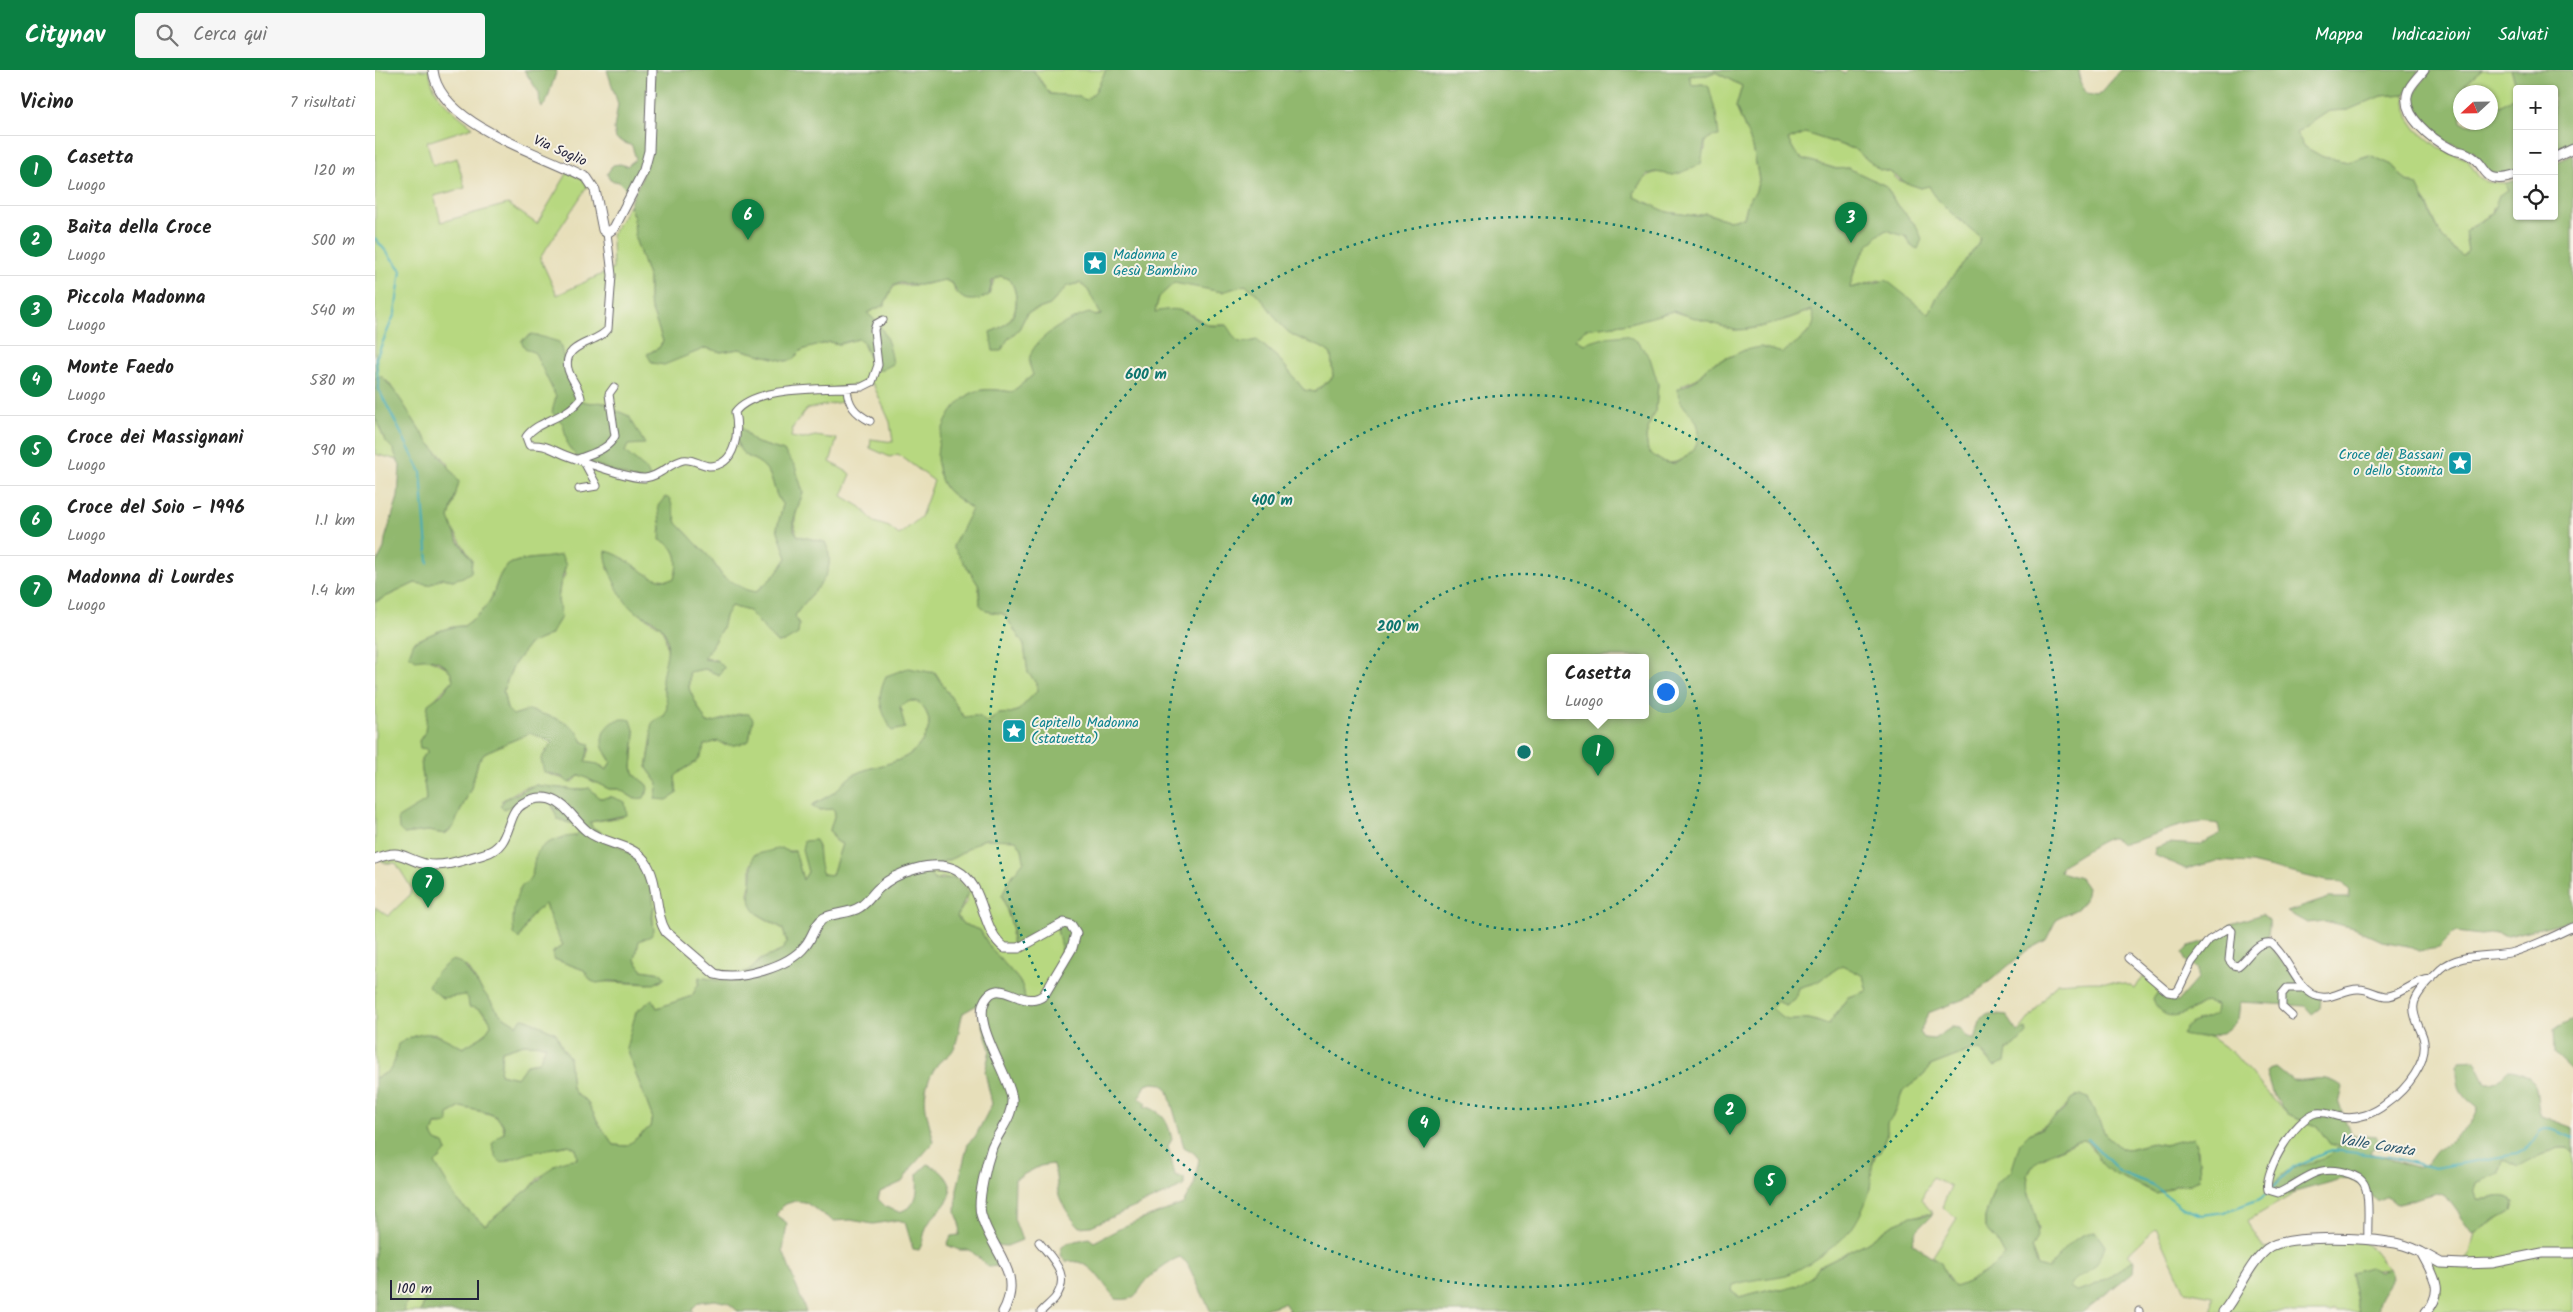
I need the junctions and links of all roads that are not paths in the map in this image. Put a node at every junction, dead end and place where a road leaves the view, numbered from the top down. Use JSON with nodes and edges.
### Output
{"nodes":[{"id":1,"x":652,"y":70,"type":"edge"},
{"id":2,"x":2424,"y":70,"type":"edge"},
{"id":3,"x":433,"y":75,"type":"edge"},
{"id":4,"x":2573,"y":149,"type":"edge"},
{"id":5,"x":2558,"y":156,"type":"edge"},
{"id":6,"x":2513,"y":176,"type":"edge"},
{"id":7,"x":607,"y":233,"type":"junction"},
{"id":8,"x":883,"y":320,"type":"dead end"},
{"id":9,"x":613,"y":387,"type":"dead end"},
{"id":10,"x":847,"y":388,"type":"junction"},
{"id":11,"x":870,"y":421,"type":"dead end"},
{"id":12,"x":581,"y":460,"type":"junction"},
{"id":13,"x":579,"y":489,"type":"dead end"},
{"id":14,"x":375,"y":858,"type":"edge"},
{"id":15,"x":2573,"y":927,"type":"edge"},
{"id":16,"x":2128,"y":958,"type":"dead end"},
{"id":17,"x":2432,"y":979,"type":"junction"},
{"id":18,"x":2305,"y":988,"type":"junction"},
{"id":19,"x":2293,"y":1016,"type":"dead end"},
{"id":20,"x":2368,"y":1240,"type":"junction"},
{"id":21,"x":1039,"y":1242,"type":"dead end"},
{"id":22,"x":2421,"y":1252,"type":"junction"},
{"id":23,"x":2573,"y":1253,"type":"edge"},
{"id":24,"x":1003,"y":1312,"type":"edge"},
{"id":25,"x":1041,"y":1312,"type":"edge"},
{"id":26,"x":2223,"y":1312,"type":"edge"},
{"id":27,"x":2426,"y":1312,"type":"edge"}],
"edges":[{"from":1,"to":7,"type":"street"},
{"from":2,"to":6,"type":"street"},
{"from":3,"to":7,"type":"street","name":"Via Soglio"},
{"from":4,"to":5,"type":"street"},
{"from":7,"to":12,"type":"street"},
{"from":8,"to":10,"type":"street"},
{"from":9,"to":12,"type":"street"},
{"from":10,"to":11,"type":"street"},
{"from":10,"to":12,"type":"street"},
{"from":12,"to":13,"type":"street"},
{"from":14,"to":24,"type":"street"},
{"from":15,"to":17,"type":"street"},
{"from":16,"to":18,"type":"street"},
{"from":17,"to":18,"type":"street"},
{"from":17,"to":20,"type":"street"},
{"from":18,"to":19,"type":"street"},
{"from":20,"to":22,"type":"street"},
{"from":20,"to":26,"type":"street"},
{"from":21,"to":25,"type":"street"},
{"from":22,"to":23,"type":"street"},
{"from":22,"to":27,"type":"street"}]}
